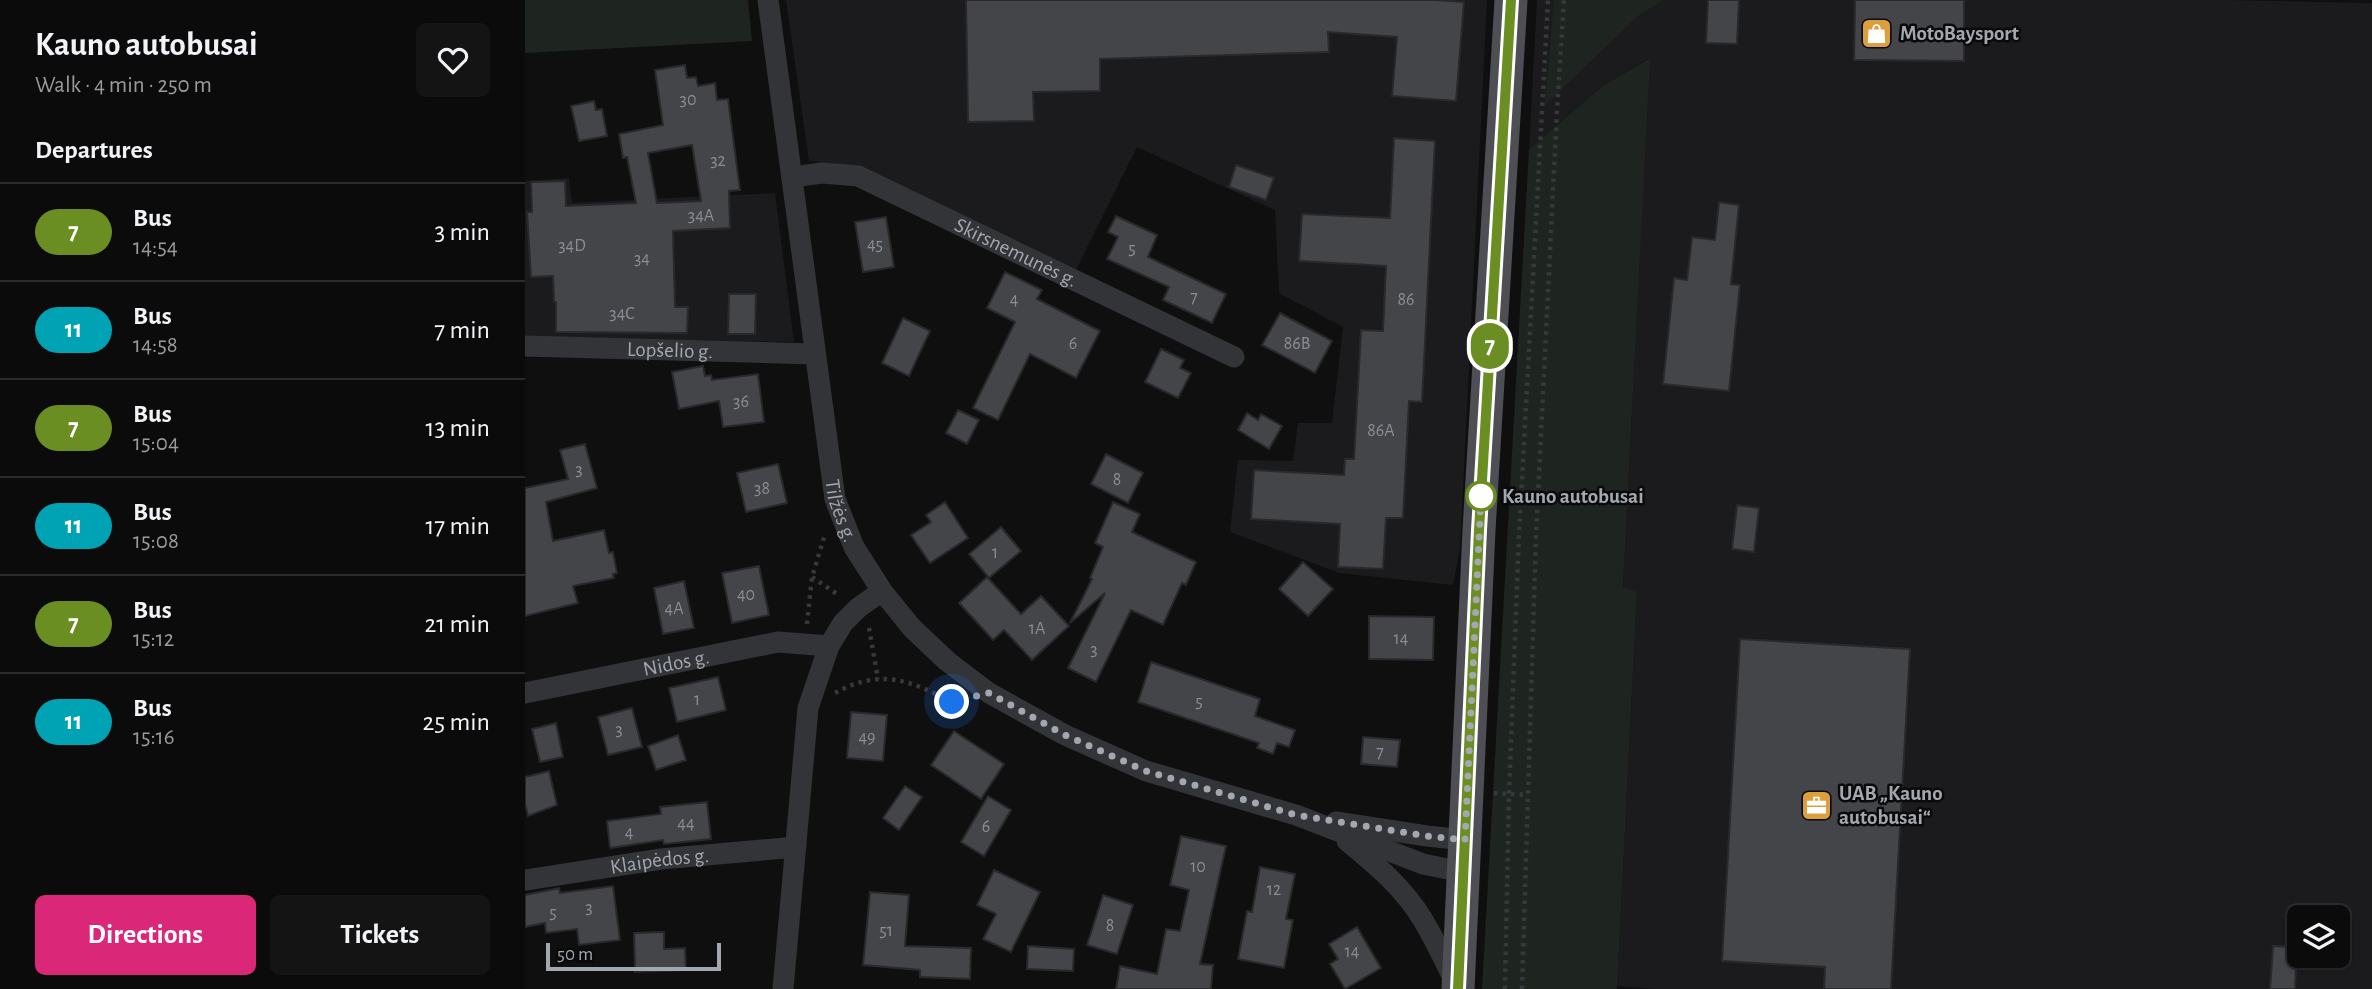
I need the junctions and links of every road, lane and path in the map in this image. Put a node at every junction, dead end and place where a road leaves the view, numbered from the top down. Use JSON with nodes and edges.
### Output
{"nodes":[{"id":1,"x":768,"y":0,"type":"edge"},
{"id":2,"x":1511,"y":0,"type":"edge"},
{"id":3,"x":1548,"y":0,"type":"edge"},
{"id":4,"x":1565,"y":0,"type":"edge"},
{"id":5,"x":792,"y":177,"type":"junction"},
{"id":6,"x":525,"y":346,"type":"edge"},
{"id":7,"x":815,"y":354,"type":"junction"},
{"id":8,"x":1234,"y":357,"type":"dead end"},
{"id":9,"x":835,"y":499,"type":"junction"},
{"id":10,"x":882,"y":590,"type":"junction"},
{"id":11,"x":804,"y":644,"type":"junction"},
{"id":12,"x":829,"y":646,"type":"junction"},
{"id":13,"x":525,"y":693,"type":"edge"},
{"id":14,"x":989,"y":693,"type":"junction"},
{"id":15,"x":809,"y":708,"type":"junction"},
{"id":16,"x":1296,"y":815,"type":"junction"},
{"id":17,"x":1338,"y":832,"type":"junction"},
{"id":18,"x":1465,"y":840,"type":"junction"},
{"id":19,"x":796,"y":846,"type":"junction"},
{"id":20,"x":1464,"y":872,"type":"junction"},
{"id":21,"x":525,"y":880,"type":"edge"},
{"id":22,"x":1458,"y":988,"type":"edge"},
{"id":23,"x":783,"y":989,"type":"edge"},
{"id":24,"x":1505,"y":989,"type":"edge"},
{"id":25,"x":1522,"y":989,"type":"edge"}],
"edges":[{"from":1,"to":5,"type":"street","name":"Tilžės g."},
{"from":2,"to":18,"type":"main road"},
{"from":3,"to":24,"type":"path"},
{"from":4,"to":25,"type":"path"},
{"from":5,"to":7,"type":"street","name":"Tilžės g."},
{"from":5,"to":8,"type":"street","name":"Skirsnemunės g."},
{"from":6,"to":7,"type":"street","name":"Lopšelio g."},
{"from":7,"to":9,"type":"street","name":"Tilžės g."},
{"from":9,"to":10,"type":"street","name":"Tilžės g."},
{"from":9,"to":11,"type":"path"},
{"from":10,"to":12,"type":"street"},
{"from":10,"to":14,"type":"street","name":"Tilžės g."},
{"from":11,"to":12,"type":"street","name":"Nidos g."},
{"from":11,"to":13,"type":"street","name":"Nidos g."},
{"from":12,"to":15,"type":"street"},
{"from":14,"to":15,"type":"path"},
{"from":14,"to":16,"type":"street","name":"Tilžės g."},
{"from":15,"to":19,"type":"street"},
{"from":16,"to":17,"type":"street"},
{"from":16,"to":18,"type":"street"},
{"from":17,"to":20,"type":"street"},
{"from":17,"to":22,"type":"street"},
{"from":18,"to":20,"type":"main road"},
{"from":19,"to":21,"type":"street","name":"Klaipėdos g."},
{"from":19,"to":23,"type":"street"},
{"from":20,"to":22,"type":"main road"}]}
